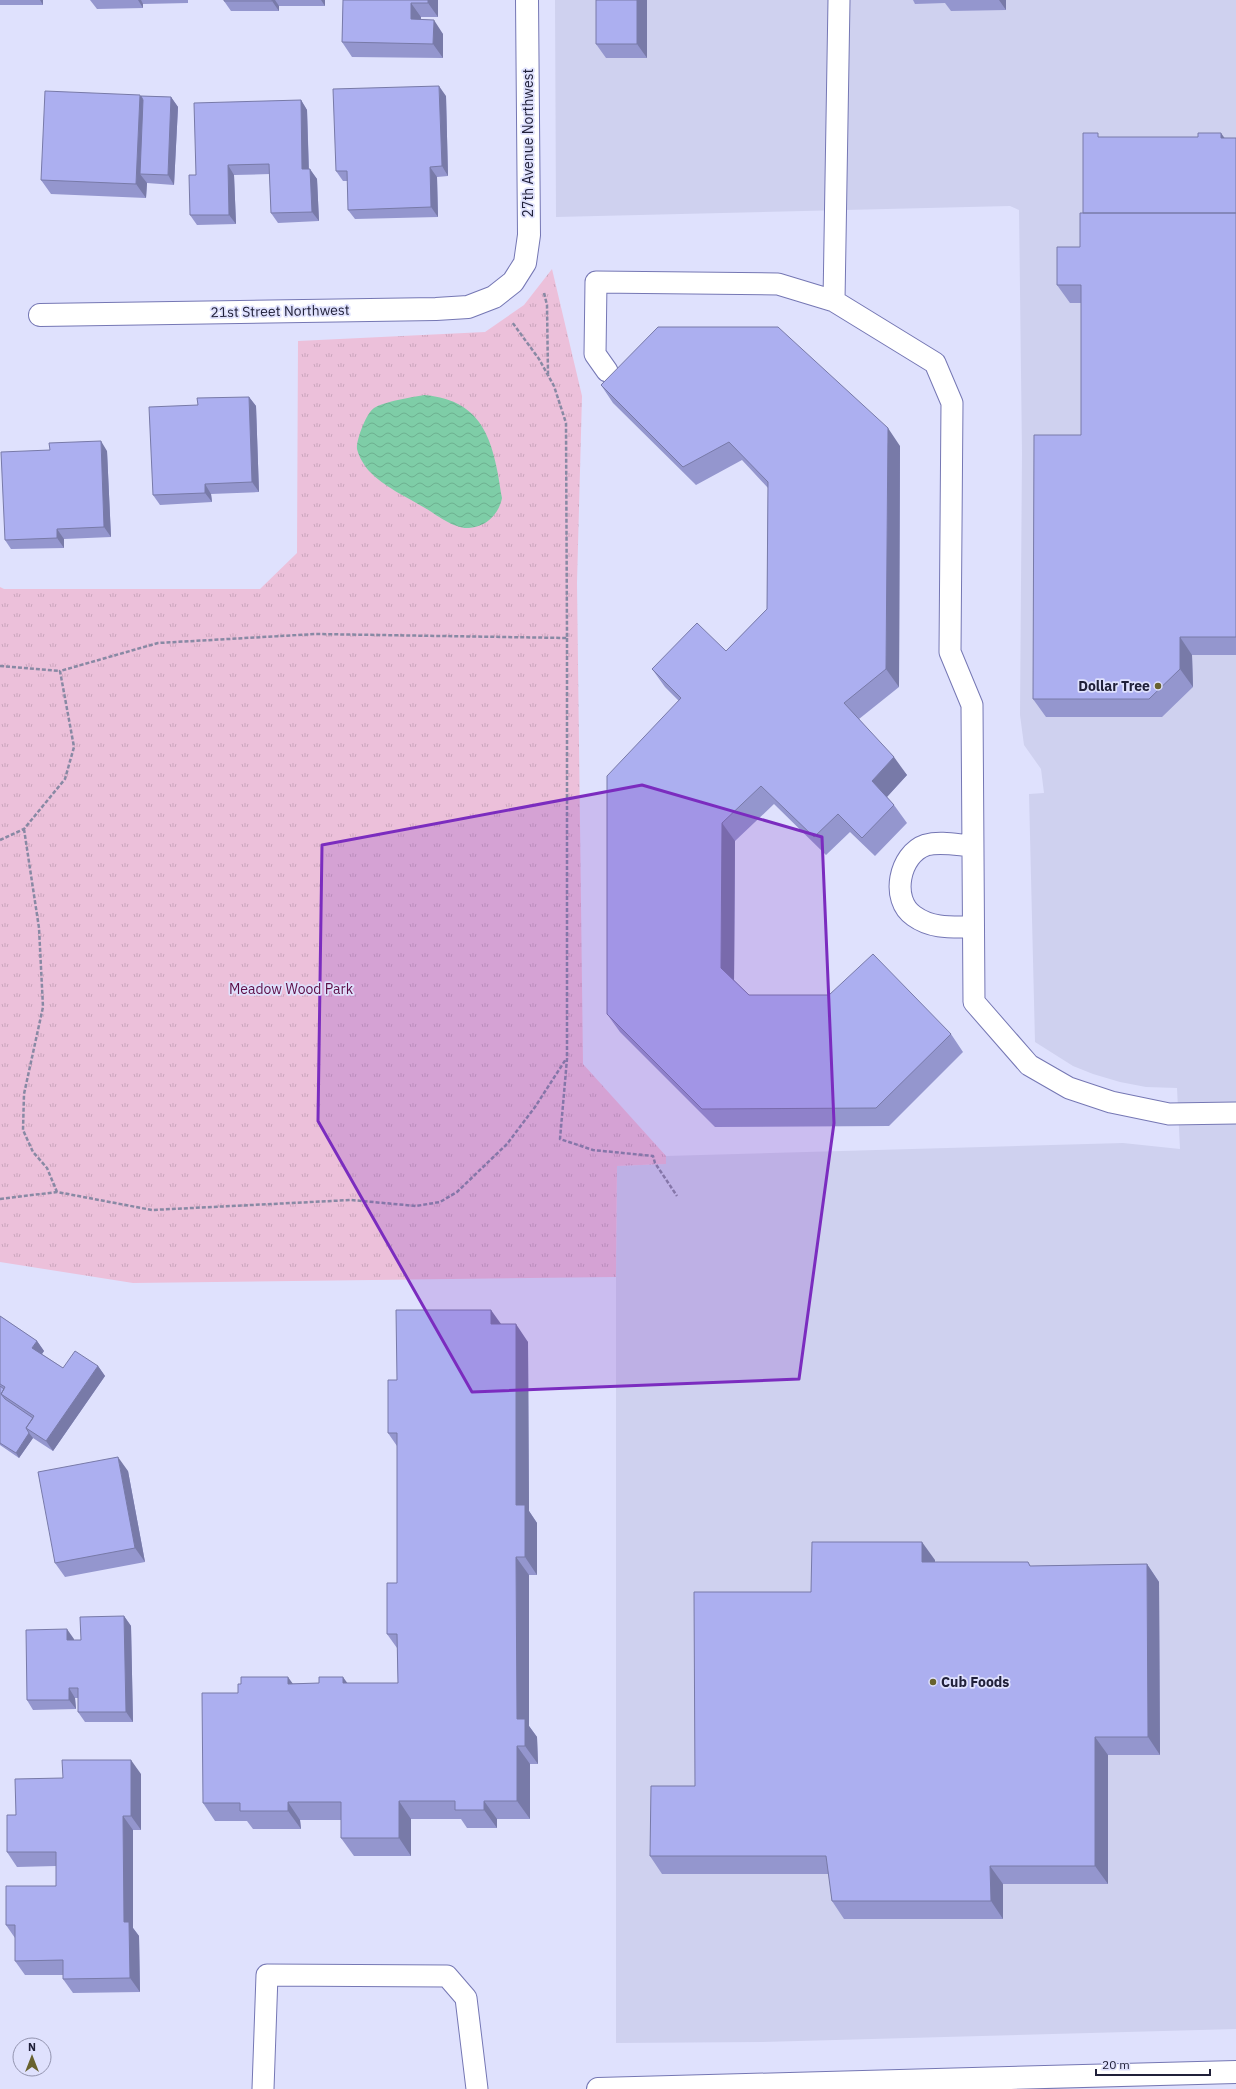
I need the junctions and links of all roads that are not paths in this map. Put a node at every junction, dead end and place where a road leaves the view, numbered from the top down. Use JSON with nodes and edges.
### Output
{"nodes":[{"id":1,"x":527,"y":0,"type":"edge"},
{"id":2,"x":839,"y":0,"type":"edge"},
{"id":3,"x":513,"y":282,"type":"joint"},
{"id":4,"x":834,"y":301,"type":"junction"},
{"id":5,"x":40,"y":315,"type":"dead end"},
{"id":6,"x":607,"y":371,"type":"dead end"},
{"id":7,"x":972,"y":846,"type":"junction"},
{"id":8,"x":973,"y":927,"type":"junction"},
{"id":9,"x":1236,"y":1113,"type":"edge"},
{"id":10,"x":1236,"y":2072,"type":"edge"},
{"id":11,"x":968,"y":2085,"type":"edge"},
{"id":12,"x":263,"y":2089,"type":"edge"},
{"id":13,"x":477,"y":2089,"type":"edge"},
{"id":14,"x":598,"y":2089,"type":"edge"}],
"edges":[{"from":1,"to":3,"type":"street","name":"27th Avenue Northwest"},
{"from":2,"to":4,"type":"lane"},
{"from":3,"to":5,"type":"street","name":"21st Street Northwest"},
{"from":4,"to":6,"type":"lane"},
{"from":4,"to":7,"type":"lane"},
{"from":7,"to":8,"type":"lane"},
{"from":7,"to":8,"type":"lane"},
{"from":8,"to":9,"type":"lane"},
{"from":10,"to":11,"type":"street"},
{"from":11,"to":14,"type":"street"},
{"from":12,"to":13,"type":"lane"}]}
